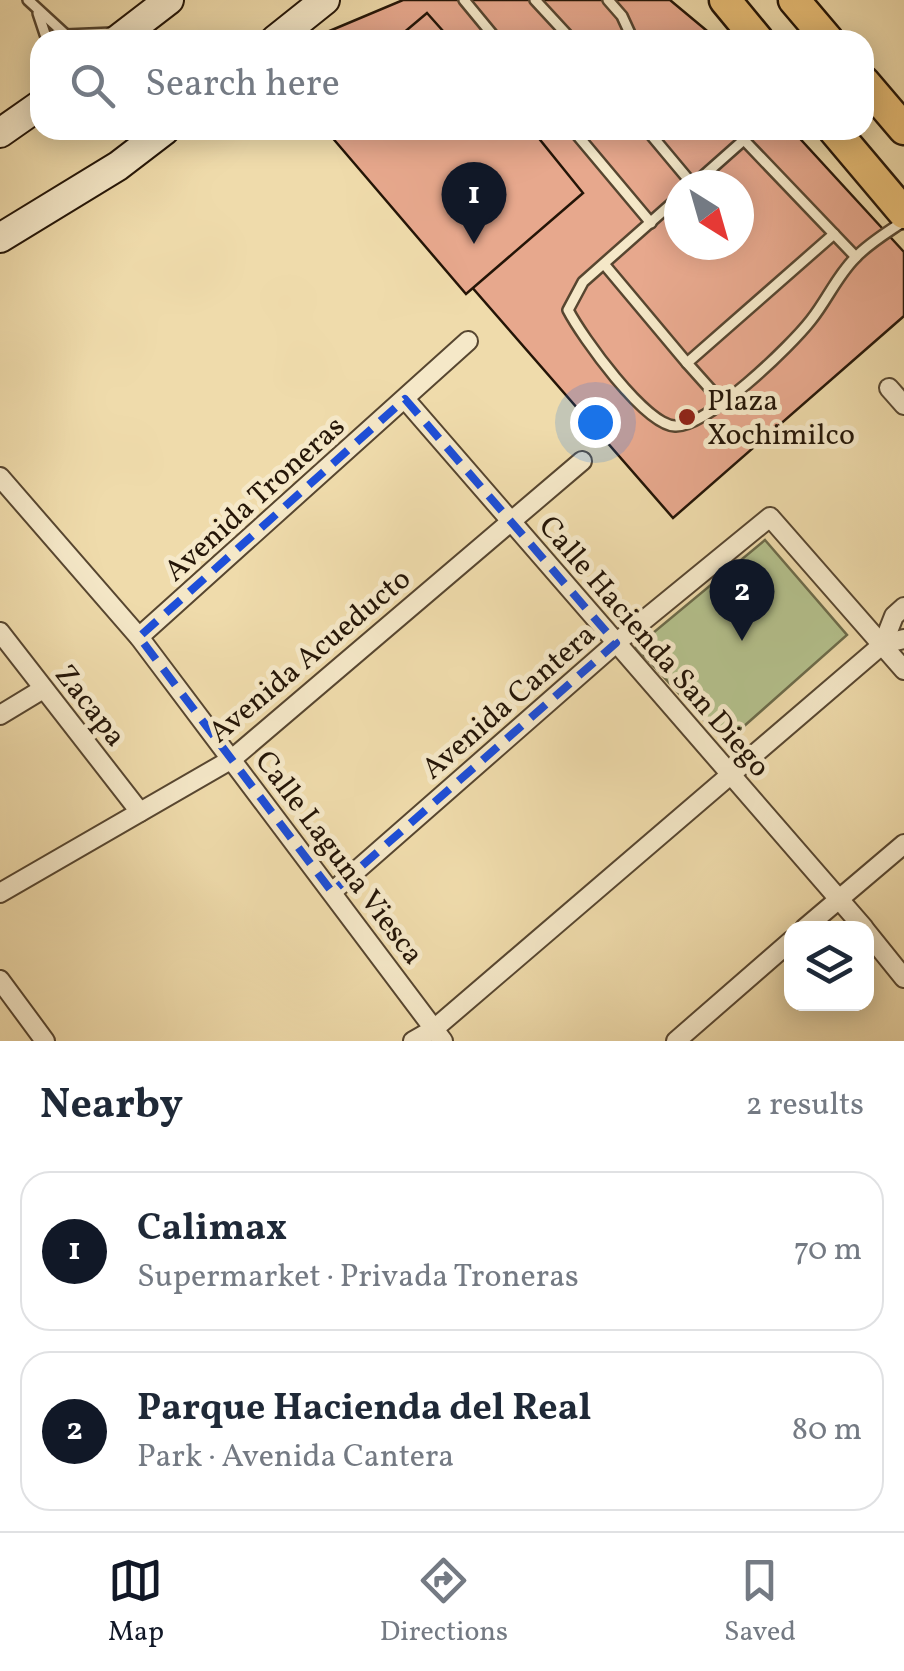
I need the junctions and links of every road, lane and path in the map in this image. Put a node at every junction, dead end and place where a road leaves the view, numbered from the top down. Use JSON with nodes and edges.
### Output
{"nodes":[{"id":1,"x":28,"y":0,"type":"edge"},
{"id":2,"x":169,"y":0,"type":"edge"},
{"id":3,"x":324,"y":0,"type":"edge"},
{"id":4,"x":464,"y":0,"type":"edge"},
{"id":5,"x":535,"y":0,"type":"edge"},
{"id":6,"x":608,"y":0,"type":"edge"},
{"id":7,"x":725,"y":0,"type":"edge"},
{"id":8,"x":794,"y":0,"type":"edge"},
{"id":9,"x":37,"y":10,"type":"junction"},
{"id":10,"x":44,"y":30,"type":"edge"},
{"id":11,"x":57,"y":30,"type":"edge"},
{"id":12,"x":130,"y":30,"type":"edge"},
{"id":13,"x":288,"y":30,"type":"edge"},
{"id":14,"x":489,"y":30,"type":"edge"},
{"id":15,"x":563,"y":30,"type":"edge"},
{"id":16,"x":628,"y":30,"type":"edge"},
{"id":17,"x":750,"y":30,"type":"edge"},
{"id":18,"x":820,"y":30,"type":"edge"},
{"id":19,"x":874,"y":94,"type":"edge"},
{"id":20,"x":30,"y":100,"type":"edge"},
{"id":21,"x":30,"y":103,"type":"edge"},
{"id":22,"x":874,"y":114,"type":"edge"},
{"id":23,"x":0,"y":118,"type":"edge"},
{"id":24,"x":903,"y":130,"type":"edge"},
{"id":25,"x":0,"y":133,"type":"edge"},
{"id":26,"x":152,"y":140,"type":"edge"},
{"id":27,"x":581,"y":140,"type":"edge"},
{"id":28,"x":655,"y":140,"type":"edge"},
{"id":29,"x":744,"y":140,"type":"joint"},
{"id":30,"x":842,"y":140,"type":"edge"},
{"id":31,"x":664,"y":211,"type":"edge"},
{"id":32,"x":904,"y":213,"type":"edge"},
{"id":33,"x":904,"y":221,"type":"edge"},
{"id":34,"x":651,"y":222,"type":"junction"},
{"id":35,"x":834,"y":234,"type":"junction"},
{"id":36,"x":0,"y":238,"type":"edge"},
{"id":37,"x":856,"y":256,"type":"junction"},
{"id":38,"x":604,"y":264,"type":"junction"},
{"id":39,"x":468,"y":341,"type":"dead end"},
{"id":40,"x":687,"y":363,"type":"junction"},
{"id":41,"x":889,"y":388,"type":"dead end"},
{"id":42,"x":405,"y":399,"type":"junction"},
{"id":43,"x":721,"y":402,"type":"junction"},
{"id":44,"x":904,"y":406,"type":"edge"},
{"id":45,"x":582,"y":462,"type":"dead end"},
{"id":46,"x":0,"y":477,"type":"edge"},
{"id":47,"x":509,"y":521,"type":"junction"},
{"id":48,"x":904,"y":607,"type":"edge"},
{"id":49,"x":0,"y":632,"type":"edge"},
{"id":50,"x":139,"y":638,"type":"junction"},
{"id":51,"x":904,"y":640,"type":"edge"},
{"id":52,"x":616,"y":643,"type":"junction"},
{"id":53,"x":883,"y":644,"type":"junction"},
{"id":54,"x":904,"y":670,"type":"edge"},
{"id":55,"x":43,"y":689,"type":"junction"},
{"id":56,"x":0,"y":715,"type":"edge"},
{"id":57,"x":232,"y":758,"type":"junction"},
{"id":58,"x":731,"y":773,"type":"junction"},
{"id":59,"x":140,"y":812,"type":"junction"},
{"id":60,"x":904,"y":844,"type":"edge"},
{"id":61,"x":332,"y":892,"type":"junction"},
{"id":62,"x":0,"y":893,"type":"edge"},
{"id":63,"x":840,"y":898,"type":"junction"},
{"id":64,"x":813,"y":921,"type":"edge"},
{"id":65,"x":858,"y":921,"type":"edge"},
{"id":66,"x":874,"y":941,"type":"edge"},
{"id":67,"x":784,"y":947,"type":"edge"},
{"id":68,"x":904,"y":978,"type":"edge"},
{"id":69,"x":0,"y":980,"type":"edge"},
{"id":70,"x":438,"y":1035,"type":"edge"},
{"id":71,"x":43,"y":1040,"type":"edge"},
{"id":72,"x":413,"y":1041,"type":"edge"},
{"id":73,"x":676,"y":1041,"type":"edge"}],
"edges":[{"from":1,"to":9,"type":"lane"},
{"from":2,"to":12,"type":"main road"},
{"from":3,"to":13,"type":"main road"},
{"from":4,"to":14,"type":"lane"},
{"from":5,"to":15,"type":"lane"},
{"from":6,"to":16,"type":"lane"},
{"from":7,"to":17,"type":"main road"},
{"from":8,"to":18,"type":"main road"},
{"from":9,"to":10,"type":"lane"},
{"from":9,"to":11,"type":"lane"},
{"from":19,"to":24,"type":"main road"},
{"from":20,"to":23,"type":"main road"},
{"from":21,"to":25,"type":"main road"},
{"from":22,"to":24,"type":"main road"},
{"from":26,"to":36,"type":"main road"},
{"from":27,"to":34,"type":"lane"},
{"from":28,"to":29,"type":"lane"},
{"from":29,"to":35,"type":"lane"},
{"from":30,"to":32,"type":"main road"},
{"from":31,"to":34,"type":"lane"},
{"from":33,"to":37,"type":"lane"},
{"from":34,"to":38,"type":"lane"},
{"from":35,"to":37,"type":"lane"},
{"from":35,"to":40,"type":"lane"},
{"from":37,"to":43,"type":"lane"},
{"from":38,"to":40,"type":"lane"},
{"from":38,"to":43,"type":"lane"},
{"from":39,"to":42,"type":"street","name":"Avenida Troneras"},
{"from":40,"to":43,"type":"lane"},
{"from":41,"to":44,"type":"street"},
{"from":42,"to":47,"type":"street","name":"Calle Hacienda San Diego"},
{"from":42,"to":50,"type":"street","name":"Avenida Troneras"},
{"from":45,"to":47,"type":"street","name":"Avenida Acueducto"},
{"from":46,"to":50,"type":"street","name":"Calle Laguna Viesca"},
{"from":47,"to":52,"type":"street","name":"Calle Hacienda San Diego"},
{"from":47,"to":57,"type":"street","name":"Avenida Acueducto"},
{"from":48,"to":53,"type":"street"},
{"from":49,"to":55,"type":"street","name":"Zacapa"},
{"from":50,"to":57,"type":"street","name":"Calle Laguna Viesca"},
{"from":51,"to":53,"type":"street"},
{"from":52,"to":53,"type":"street","name":"Avenida Cantera"},
{"from":52,"to":58,"type":"street","name":"Calle Hacienda San Diego"},
{"from":52,"to":61,"type":"street","name":"Avenida Cantera"},
{"from":53,"to":54,"type":"street"},
{"from":53,"to":58,"type":"street"},
{"from":55,"to":56,"type":"street"},
{"from":55,"to":59,"type":"street","name":"Zacapa"},
{"from":57,"to":59,"type":"street","name":"Avenida Acueducto"},
{"from":57,"to":61,"type":"street","name":"Calle Laguna Viesca"},
{"from":58,"to":63,"type":"street","name":"Calle Hacienda San Diego"},
{"from":58,"to":70,"type":"street"},
{"from":59,"to":62,"type":"street","name":"Avenida Acueducto"},
{"from":60,"to":63,"type":"street"},
{"from":61,"to":70,"type":"street","name":"Calle Laguna Viesca"},
{"from":63,"to":64,"type":"street"},
{"from":63,"to":65,"type":"street","name":"Calle Hacienda San Diego"},
{"from":66,"to":68,"type":"street","name":"Calle Hacienda San Diego"},
{"from":67,"to":73,"type":"street"},
{"from":69,"to":71,"type":"street"},
{"from":70,"to":72,"type":"street"}]}
